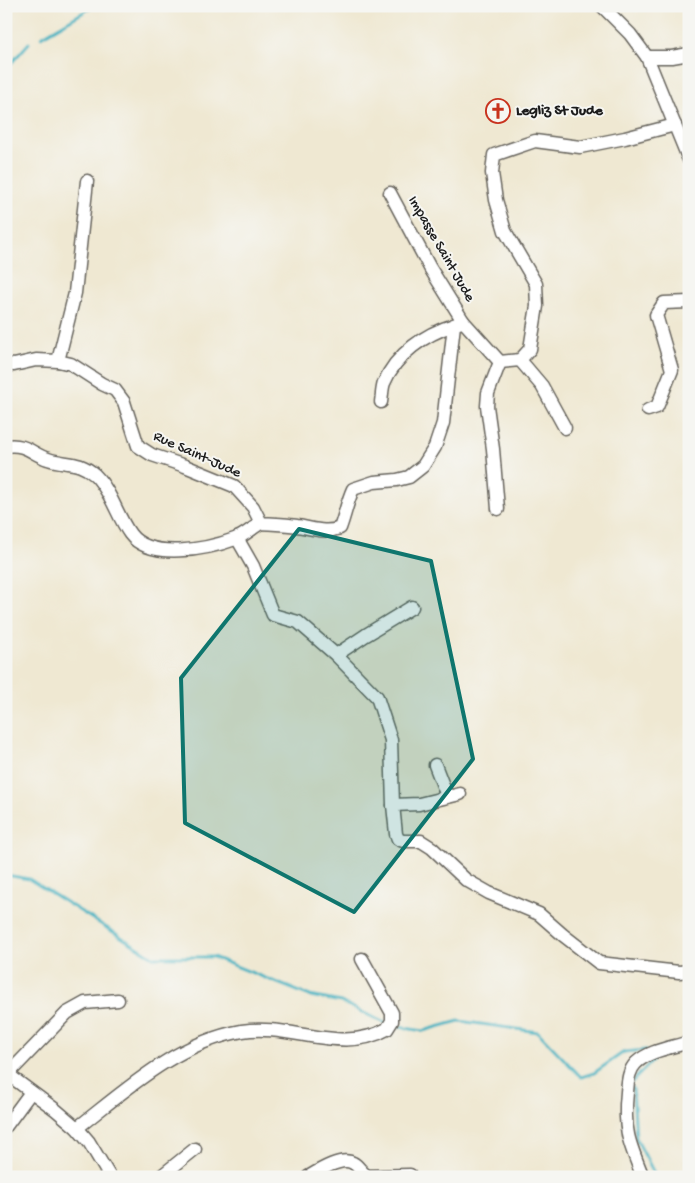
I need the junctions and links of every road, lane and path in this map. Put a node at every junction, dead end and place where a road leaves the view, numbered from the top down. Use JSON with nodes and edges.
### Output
{"nodes":[{"id":1,"x":602,"y":6,"type":"edge"},
{"id":2,"x":689,"y":54,"type":"edge"},
{"id":3,"x":647,"y":57,"type":"junction"},
{"id":4,"x":675,"y":125,"type":"junction"},
{"id":5,"x":689,"y":160,"type":"edge"},
{"id":6,"x":86,"y":181,"type":"dead end"},
{"id":7,"x":390,"y":193,"type":"dead end"},
{"id":8,"x":689,"y":302,"type":"edge"},
{"id":9,"x":458,"y":323,"type":"junction"},
{"id":10,"x":520,"y":360,"type":"junction"},
{"id":11,"x":58,"y":361,"type":"junction"},
{"id":12,"x":500,"y":362,"type":"junction"},
{"id":13,"x":6,"y":364,"type":"edge"},
{"id":14,"x":382,"y":402,"type":"dead end"},
{"id":15,"x":648,"y":410,"type":"dead end"},
{"id":16,"x":565,"y":428,"type":"dead end"},
{"id":17,"x":6,"y":446,"type":"edge"},
{"id":18,"x":498,"y":509,"type":"dead end"},
{"id":19,"x":261,"y":523,"type":"junction"},
{"id":20,"x":237,"y":538,"type":"junction"},
{"id":21,"x":412,"y":607,"type":"dead end"},
{"id":22,"x":336,"y":655,"type":"junction"},
{"id":23,"x":435,"y":765,"type":"dead end"},
{"id":24,"x":393,"y":804,"type":"junction"},
{"id":25,"x":362,"y":959,"type":"dead end"},
{"id":26,"x":689,"y":971,"type":"edge"},
{"id":27,"x":118,"y":1000,"type":"dead end"},
{"id":28,"x":689,"y":1042,"type":"edge"},
{"id":29,"x":7,"y":1074,"type":"edge"},
{"id":30,"x":32,"y":1092,"type":"junction"},
{"id":31,"x":6,"y":1126,"type":"edge"},
{"id":32,"x":76,"y":1128,"type":"junction"},
{"id":33,"x":195,"y":1149,"type":"dead end"},
{"id":34,"x":410,"y":1175,"type":"dead end"},
{"id":35,"x":110,"y":1177,"type":"edge"},
{"id":36,"x":160,"y":1177,"type":"edge"},
{"id":37,"x":308,"y":1177,"type":"edge"},
{"id":38,"x":643,"y":1177,"type":"edge"}],
"edges":[{"from":1,"to":3,"type":"street"},
{"from":2,"to":3,"type":"street"},
{"from":3,"to":4,"type":"street"},
{"from":4,"to":5,"type":"street"},
{"from":4,"to":10,"type":"street"},
{"from":6,"to":11,"type":"street"},
{"from":7,"to":9,"type":"street","name":"Impasse Saint Jude"},
{"from":8,"to":15,"type":"street"},
{"from":9,"to":12,"type":"street"},
{"from":9,"to":14,"type":"street"},
{"from":9,"to":19,"type":"street"},
{"from":10,"to":12,"type":"street"},
{"from":10,"to":16,"type":"street"},
{"from":11,"to":13,"type":"street","name":"Rue Saint-Jude"},
{"from":11,"to":19,"type":"street","name":"Rue Saint-Jude"},
{"from":12,"to":18,"type":"street"},
{"from":17,"to":20,"type":"street"},
{"from":19,"to":20,"type":"street"},
{"from":20,"to":22,"type":"street"},
{"from":21,"to":22,"type":"street"},
{"from":22,"to":24,"type":"street"},
{"from":23,"to":24,"type":"street"},
{"from":24,"to":26,"type":"street"},
{"from":25,"to":32,"type":"street"},
{"from":27,"to":29,"type":"street"},
{"from":28,"to":38,"type":"street"},
{"from":29,"to":30,"type":"street"},
{"from":30,"to":31,"type":"street"},
{"from":30,"to":32,"type":"street"},
{"from":32,"to":35,"type":"street"},
{"from":33,"to":36,"type":"street"},
{"from":34,"to":37,"type":"street"}]}
